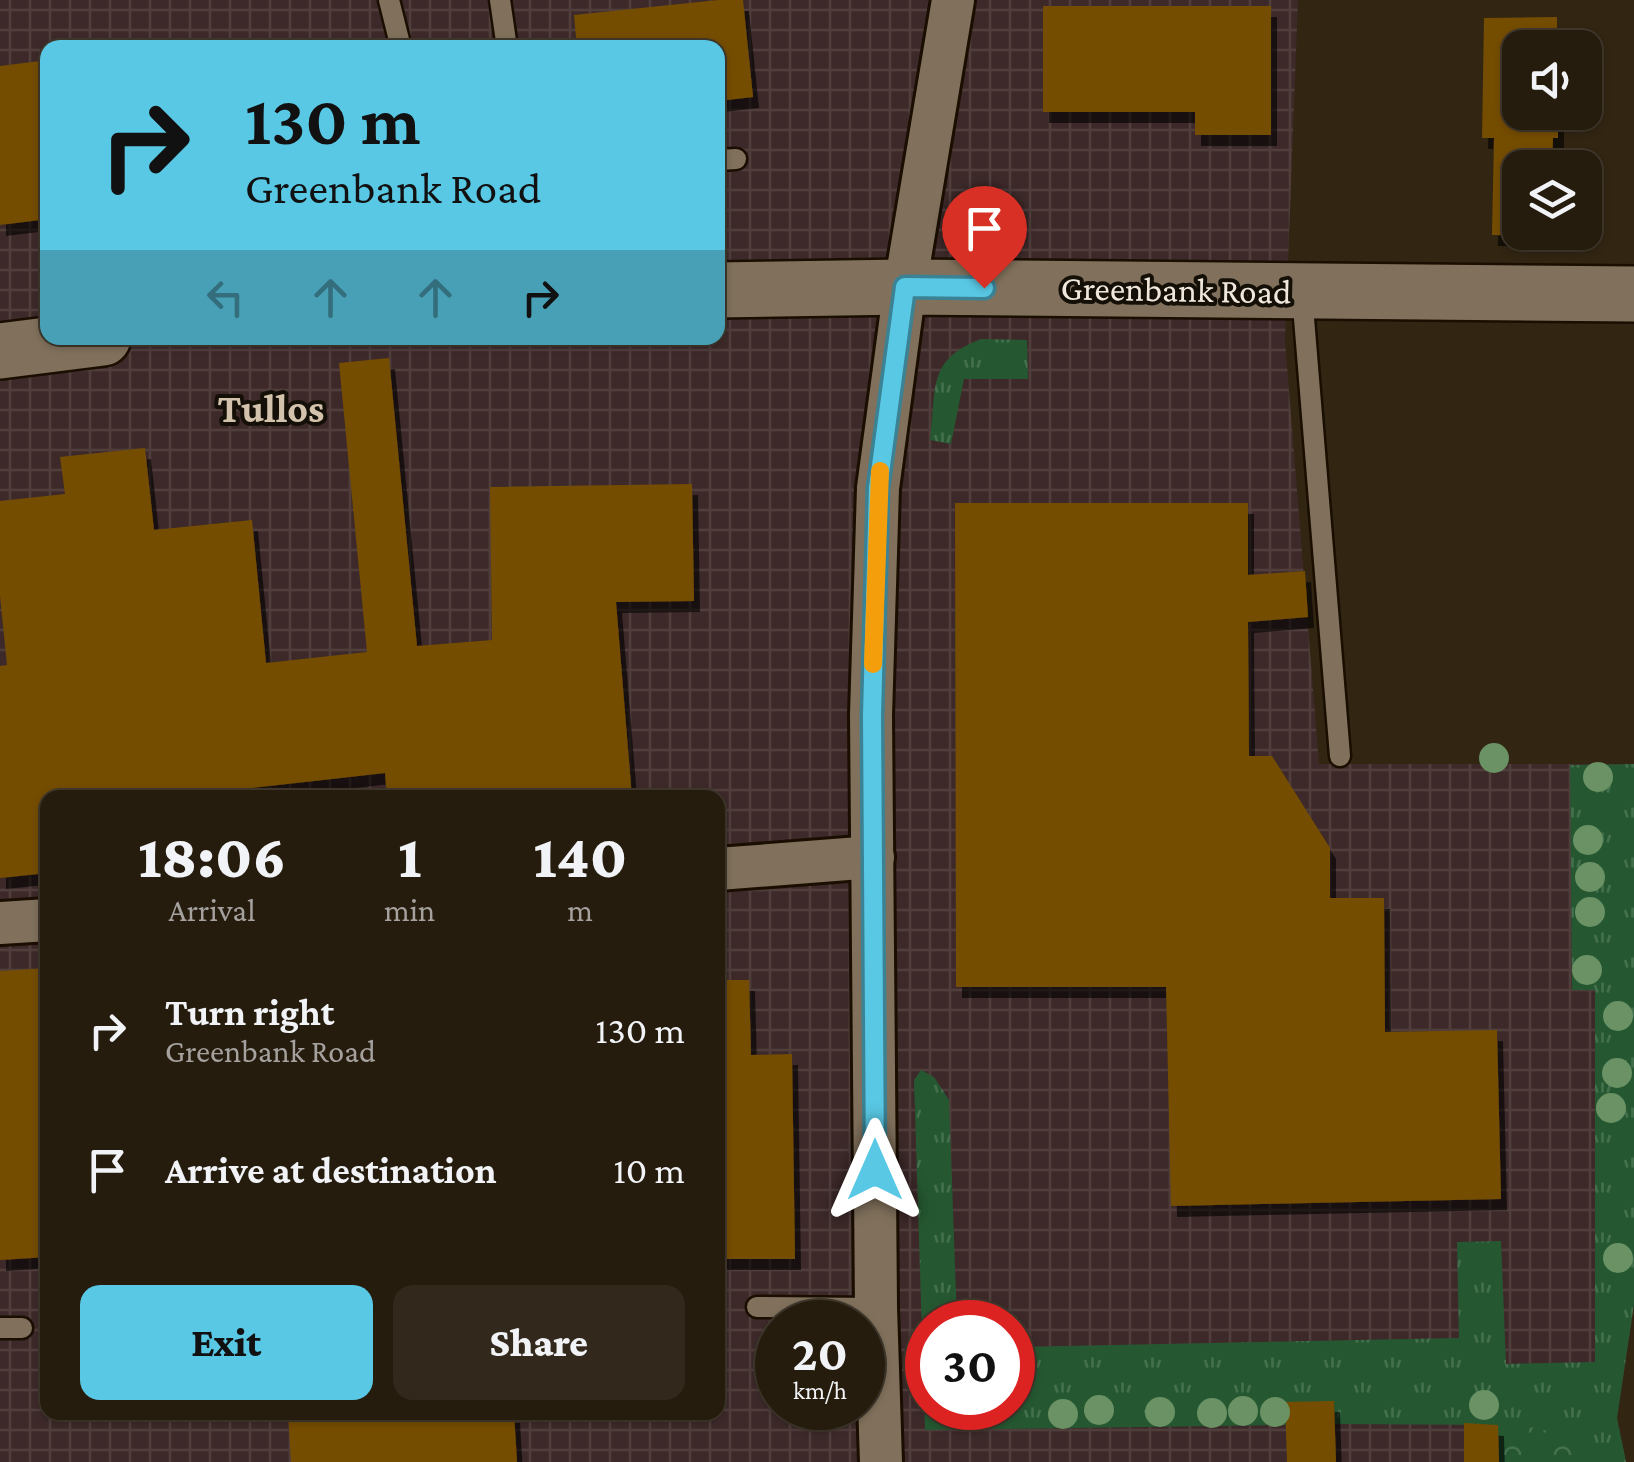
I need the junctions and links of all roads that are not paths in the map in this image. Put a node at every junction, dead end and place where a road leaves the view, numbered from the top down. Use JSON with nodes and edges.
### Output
{"nodes":[{"id":1,"x":389,"y":0,"type":"edge"},
{"id":2,"x":500,"y":0,"type":"edge"},
{"id":3,"x":953,"y":0,"type":"edge"},
{"id":4,"x":399,"y":40,"type":"edge"},
{"id":5,"x":506,"y":40,"type":"edge"},
{"id":6,"x":905,"y":287,"type":"junction"},
{"id":7,"x":725,"y":290,"type":"edge"},
{"id":8,"x":1302,"y":291,"type":"junction"},
{"id":9,"x":1634,"y":294,"type":"edge"},
{"id":10,"x":48,"y":345,"type":"edge"},
{"id":11,"x":0,"y":351,"type":"edge"},
{"id":12,"x":1340,"y":756,"type":"dead end"},
{"id":13,"x":872,"y":857,"type":"junction"},
{"id":14,"x":725,"y":868,"type":"edge"},
{"id":15,"x":40,"y":920,"type":"edge"},
{"id":16,"x":0,"y":923,"type":"edge"},
{"id":17,"x":876,"y":1300,"type":"edge"},
{"id":18,"x":0,"y":1328,"type":"edge"},
{"id":19,"x":22,"y":1328,"type":"dead end"},
{"id":20,"x":880,"y":1430,"type":"edge"},
{"id":21,"x":881,"y":1462,"type":"edge"}],
"edges":[{"from":1,"to":4,"type":"lane"},
{"from":2,"to":5,"type":"lane"},
{"from":3,"to":6,"type":"street"},
{"from":6,"to":7,"type":"street","name":"Greenbank Road"},
{"from":6,"to":8,"type":"street","name":"Greenbank Road"},
{"from":6,"to":13,"type":"street"},
{"from":8,"to":9,"type":"street","name":"Greenbank Road"},
{"from":8,"to":12,"type":"lane"},
{"from":10,"to":11,"type":"street"},
{"from":13,"to":14,"type":"street"},
{"from":13,"to":17,"type":"street"},
{"from":15,"to":16,"type":"street"},
{"from":18,"to":19,"type":"lane"},
{"from":20,"to":21,"type":"street"}]}
